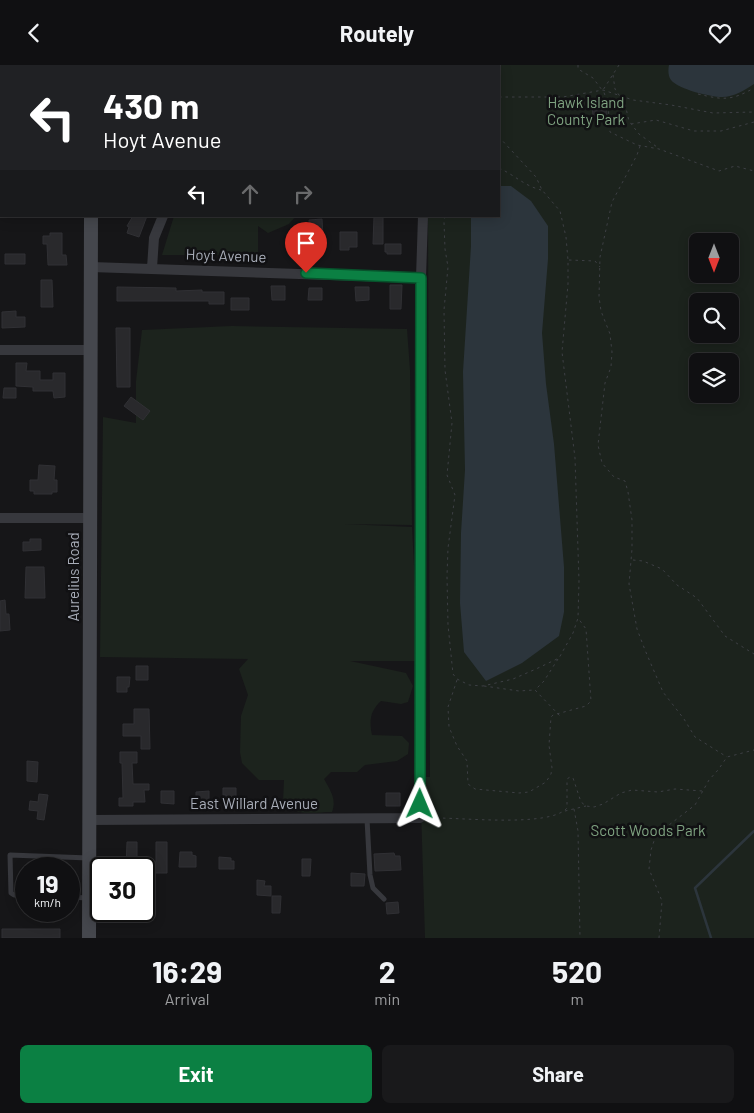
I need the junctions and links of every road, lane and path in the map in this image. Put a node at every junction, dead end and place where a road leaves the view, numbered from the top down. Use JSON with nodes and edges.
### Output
{"nodes":[{"id":1,"x":578,"y":65,"type":"edge"},
{"id":2,"x":619,"y":65,"type":"edge"},
{"id":3,"x":612,"y":74,"type":"junction"},
{"id":4,"x":754,"y":88,"type":"edge"},
{"id":5,"x":602,"y":91,"type":"junction"},
{"id":6,"x":698,"y":94,"type":"dead end"},
{"id":7,"x":619,"y":96,"type":"junction"},
{"id":8,"x":500,"y":97,"type":"edge"},
{"id":9,"x":754,"y":112,"type":"edge"},
{"id":10,"x":754,"y":122,"type":"edge"},
{"id":11,"x":631,"y":124,"type":"junction"},
{"id":12,"x":500,"y":138,"type":"edge"},
{"id":13,"x":640,"y":146,"type":"junction"},
{"id":14,"x":659,"y":149,"type":"junction"},
{"id":15,"x":500,"y":169,"type":"edge"},
{"id":16,"x":754,"y":171,"type":"edge"},
{"id":17,"x":542,"y":190,"type":"junction"},
{"id":18,"x":91,"y":217,"type":"edge"},
{"id":19,"x":163,"y":217,"type":"edge"},
{"id":20,"x":422,"y":217,"type":"edge"},
{"id":21,"x":445,"y":217,"type":"edge"},
{"id":22,"x":600,"y":257,"type":"junction"},
{"id":23,"x":568,"y":260,"type":"junction"},
{"id":24,"x":595,"y":261,"type":"junction"},
{"id":25,"x":91,"y":267,"type":"junction"},
{"id":26,"x":600,"y":267,"type":"junction"},
{"id":27,"x":152,"y":268,"type":"junction"},
{"id":28,"x":421,"y":278,"type":"junction"},
{"id":29,"x":91,"y":349,"type":"junction"},
{"id":30,"x":0,"y":350,"type":"edge"},
{"id":31,"x":0,"y":518,"type":"edge"},
{"id":32,"x":90,"y":518,"type":"junction"},
{"id":33,"x":632,"y":560,"type":"junction"},
{"id":34,"x":578,"y":618,"type":"junction"},
{"id":35,"x":754,"y":653,"type":"edge"},
{"id":36,"x":559,"y":658,"type":"junction"},
{"id":37,"x":457,"y":679,"type":"junction"},
{"id":38,"x":483,"y":686,"type":"junction"},
{"id":39,"x":535,"y":689,"type":"junction"},
{"id":40,"x":559,"y":715,"type":"junction"},
{"id":41,"x":754,"y":750,"type":"edge"},
{"id":42,"x":727,"y":757,"type":"junction"},
{"id":43,"x":702,"y":791,"type":"junction"},
{"id":44,"x":586,"y":806,"type":"junction"},
{"id":45,"x":574,"y":809,"type":"junction"},
{"id":46,"x":565,"y":811,"type":"junction"},
{"id":47,"x":367,"y":818,"type":"junction"},
{"id":48,"x":420,"y":818,"type":"junction"},
{"id":49,"x":89,"y":820,"type":"junction"},
{"id":50,"x":63,"y":857,"type":"edge"},
{"id":51,"x":80,"y":858,"type":"edge"},
{"id":52,"x":89,"y":858,"type":"junction"},
{"id":53,"x":15,"y":895,"type":"edge"},
{"id":54,"x":80,"y":898,"type":"edge"},
{"id":55,"x":89,"y":898,"type":"junction"},
{"id":56,"x":384,"y":899,"type":"dead end"},
{"id":57,"x":89,"y":938,"type":"edge"},
{"id":58,"x":580,"y":938,"type":"edge"},
{"id":59,"x":659,"y":938,"type":"edge"}],
"edges":[{"from":1,"to":5,"type":"path"},
{"from":2,"to":3,"type":"path"},
{"from":3,"to":5,"type":"path"},
{"from":3,"to":7,"type":"path"},
{"from":4,"to":6,"type":"path"},
{"from":5,"to":7,"type":"path"},
{"from":5,"to":8,"type":"path"},
{"from":5,"to":13,"type":"path"},
{"from":7,"to":9,"type":"path"},
{"from":7,"to":11,"type":"path"},
{"from":10,"to":11,"type":"path"},
{"from":11,"to":14,"type":"path"},
{"from":12,"to":17,"type":"path"},
{"from":13,"to":14,"type":"path"},
{"from":13,"to":22,"type":"path"},
{"from":14,"to":16,"type":"path"},
{"from":15,"to":17,"type":"path"},
{"from":17,"to":23,"type":"path"},
{"from":18,"to":25,"type":"street","name":"Aurelius Road"},
{"from":19,"to":27,"type":"street"},
{"from":20,"to":28,"type":"street"},
{"from":21,"to":37,"type":"path"},
{"from":22,"to":24,"type":"path"},
{"from":22,"to":26,"type":"path"},
{"from":23,"to":24,"type":"path"},
{"from":23,"to":34,"type":"path"},
{"from":24,"to":26,"type":"path"},
{"from":25,"to":27,"type":"street","name":"Hoyt Avenue"},
{"from":25,"to":29,"type":"street","name":"Aurelius Road"},
{"from":26,"to":33,"type":"path"},
{"from":27,"to":28,"type":"street","name":"Hoyt Avenue"},
{"from":28,"to":48,"type":"street"},
{"from":29,"to":30,"type":"street"},
{"from":29,"to":32,"type":"street","name":"Aurelius Road"},
{"from":31,"to":32,"type":"street"},
{"from":32,"to":49,"type":"street","name":"Aurelius Road"},
{"from":33,"to":35,"type":"path"},
{"from":33,"to":42,"type":"path"},
{"from":34,"to":36,"type":"path"},
{"from":34,"to":40,"type":"path"},
{"from":36,"to":38,"type":"path"},
{"from":36,"to":39,"type":"path"},
{"from":37,"to":38,"type":"path"},
{"from":37,"to":40,"type":"path"},
{"from":38,"to":39,"type":"path"},
{"from":39,"to":40,"type":"path"},
{"from":41,"to":42,"type":"path"},
{"from":42,"to":43,"type":"path"},
{"from":43,"to":44,"type":"path"},
{"from":43,"to":59,"type":"path"},
{"from":44,"to":45,"type":"path"},
{"from":44,"to":46,"type":"path"},
{"from":45,"to":46,"type":"path"},
{"from":45,"to":58,"type":"path"},
{"from":46,"to":48,"type":"path"},
{"from":47,"to":48,"type":"street","name":"East Willard Avenue"},
{"from":47,"to":49,"type":"street","name":"East Willard Avenue"},
{"from":47,"to":56,"type":"lane"},
{"from":49,"to":52,"type":"street","name":"Aurelius Road"},
{"from":50,"to":53,"type":"lane"},
{"from":51,"to":52,"type":"lane"},
{"from":52,"to":55,"type":"street","name":"Aurelius Road"},
{"from":54,"to":55,"type":"lane"},
{"from":55,"to":57,"type":"street","name":"Aurelius Road"}]}
